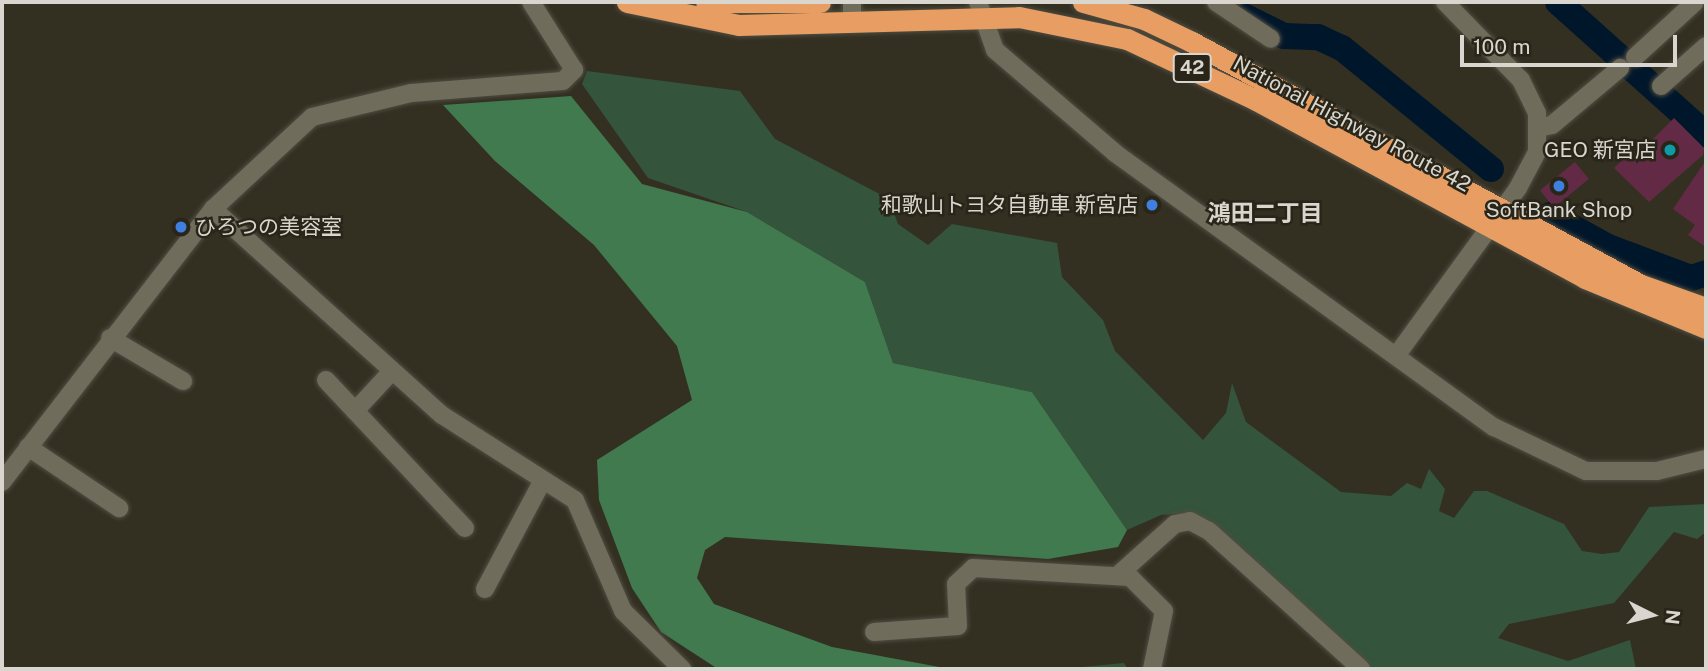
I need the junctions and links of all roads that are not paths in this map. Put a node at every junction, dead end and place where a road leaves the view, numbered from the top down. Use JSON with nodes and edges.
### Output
{"nodes":[{"id":1,"x":531,"y":2,"type":"edge"},
{"id":2,"x":627,"y":2,"type":"edge"},
{"id":3,"x":706,"y":2,"type":"edge"},
{"id":4,"x":820,"y":2,"type":"edge"},
{"id":5,"x":1083,"y":2,"type":"edge"},
{"id":6,"x":1216,"y":2,"type":"edge"},
{"id":7,"x":1445,"y":2,"type":"edge"},
{"id":8,"x":1695,"y":2,"type":"edge"},
{"id":9,"x":980,"y":9,"type":"edge"},
{"id":10,"x":852,"y":10,"type":"edge"},
{"id":11,"x":1271,"y":39,"type":"dead end"},
{"id":12,"x":1706,"y":46,"type":"edge"},
{"id":13,"x":1635,"y":57,"type":"dead end"},
{"id":14,"x":1620,"y":68,"type":"dead end"},
{"id":15,"x":1661,"y":86,"type":"dead end"},
{"id":16,"x":1537,"y":128,"type":"junction"},
{"id":17,"x":214,"y":209,"type":"junction"},
{"id":18,"x":1495,"y":217,"type":"junction"},
{"id":19,"x":1706,"y":308,"type":"edge"},
{"id":20,"x":1706,"y":328,"type":"edge"},
{"id":21,"x":110,"y":338,"type":"junction"},
{"id":22,"x":1396,"y":356,"type":"junction"},
{"id":23,"x":391,"y":372,"type":"junction"},
{"id":24,"x":326,"y":380,"type":"dead end"},
{"id":25,"x":183,"y":381,"type":"dead end"},
{"id":26,"x":355,"y":411,"type":"junction"},
{"id":27,"x":28,"y":447,"type":"junction"},
{"id":28,"x":1706,"y":459,"type":"edge"},
{"id":29,"x":543,"y":480,"type":"junction"},
{"id":30,"x":2,"y":482,"type":"edge"},
{"id":31,"x":119,"y":508,"type":"dead end"},
{"id":32,"x":465,"y":528,"type":"dead end"},
{"id":33,"x":1117,"y":576,"type":"junction"},
{"id":34,"x":485,"y":589,"type":"dead end"},
{"id":35,"x":874,"y":632,"type":"dead end"},
{"id":36,"x":682,"y":669,"type":"edge"},
{"id":37,"x":1152,"y":669,"type":"edge"},
{"id":38,"x":1361,"y":669,"type":"edge"}],
"edges":[{"from":1,"to":17,"type":"street"},
{"from":2,"to":10,"type":"highway","name":"National Highway Route 42","number":"42"},
{"from":3,"to":4,"type":"highway"},
{"from":5,"to":18,"type":"highway","name":"National Highway Route 42","number":"42"},
{"from":6,"to":11,"type":"street"},
{"from":7,"to":16,"type":"street"},
{"from":8,"to":13,"type":"street"},
{"from":9,"to":10,"type":"highway","name":"National Highway Route 42","number":"42"},
{"from":9,"to":18,"type":"highway","name":"National Highway Route 42","number":"42"},
{"from":9,"to":22,"type":"street"},
{"from":12,"to":15,"type":"street"},
{"from":14,"to":16,"type":"street"},
{"from":16,"to":18,"type":"street"},
{"from":17,"to":21,"type":"street"},
{"from":17,"to":23,"type":"street"},
{"from":18,"to":19,"type":"highway","name":"National Highway Route 42","number":"42"},
{"from":18,"to":20,"type":"highway","name":"National Highway Route 42","number":"42"},
{"from":18,"to":22,"type":"street"},
{"from":21,"to":25,"type":"street"},
{"from":21,"to":27,"type":"street"},
{"from":22,"to":28,"type":"street"},
{"from":23,"to":26,"type":"street"},
{"from":23,"to":29,"type":"street"},
{"from":24,"to":26,"type":"street"},
{"from":26,"to":32,"type":"street"},
{"from":27,"to":30,"type":"street"},
{"from":27,"to":31,"type":"street"},
{"from":29,"to":34,"type":"street"},
{"from":29,"to":36,"type":"street"},
{"from":33,"to":35,"type":"street"},
{"from":33,"to":37,"type":"street"},
{"from":33,"to":38,"type":"street"}]}
